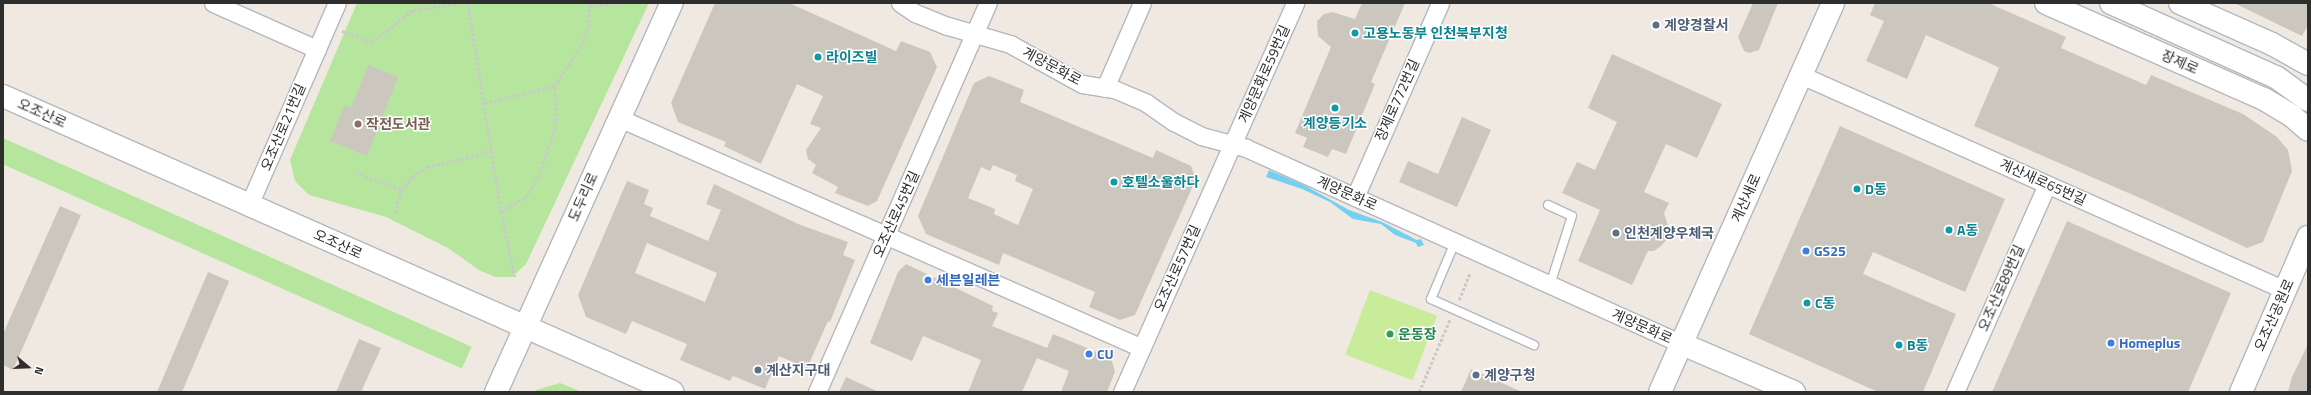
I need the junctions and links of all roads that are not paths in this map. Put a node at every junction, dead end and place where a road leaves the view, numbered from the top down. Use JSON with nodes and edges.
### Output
{"nodes":[{"id":1,"x":214,"y":3,"type":"edge"},
{"id":2,"x":338,"y":3,"type":"edge"},
{"id":3,"x":672,"y":3,"type":"edge"},
{"id":4,"x":900,"y":3,"type":"edge"},
{"id":5,"x":988,"y":3,"type":"edge"},
{"id":6,"x":1142,"y":3,"type":"edge"},
{"id":7,"x":1295,"y":3,"type":"edge"},
{"id":8,"x":1440,"y":3,"type":"edge"},
{"id":9,"x":1833,"y":3,"type":"edge"},
{"id":10,"x":2046,"y":3,"type":"edge"},
{"id":11,"x":2111,"y":3,"type":"edge"},
{"id":12,"x":2180,"y":3,"type":"edge"},
{"id":13,"x":974,"y":35,"type":"junction"},
{"id":14,"x":317,"y":49,"type":"junction"},
{"id":15,"x":2308,"y":64,"type":"edge"},
{"id":16,"x":1801,"y":75,"type":"junction"},
{"id":17,"x":1105,"y":88,"type":"junction"},
{"id":18,"x":3,"y":96,"type":"edge"},
{"id":19,"x":2308,"y":100,"type":"edge"},
{"id":20,"x":619,"y":118,"type":"junction"},
{"id":21,"x":2308,"y":130,"type":"edge"},
{"id":22,"x":1232,"y":145,"type":"junction"},
{"id":23,"x":2047,"y":184,"type":"junction"},
{"id":24,"x":1355,"y":197,"type":"junction"},
{"id":25,"x":249,"y":205,"type":"junction"},
{"id":26,"x":1548,"y":205,"type":"dead end"},
{"id":27,"x":886,"y":236,"type":"junction"},
{"id":28,"x":2308,"y":237,"type":"edge"},
{"id":29,"x":1455,"y":242,"type":"junction"},
{"id":30,"x":1550,"y":284,"type":"junction"},
{"id":31,"x":2285,"y":290,"type":"junction"},
{"id":32,"x":525,"y":327,"type":"junction"},
{"id":33,"x":1682,"y":344,"type":"junction"},
{"id":34,"x":1534,"y":345,"type":"dead end"},
{"id":35,"x":1142,"y":348,"type":"junction"},
{"id":36,"x":496,"y":392,"type":"edge"},
{"id":37,"x":673,"y":392,"type":"edge"},
{"id":38,"x":817,"y":392,"type":"edge"},
{"id":39,"x":1122,"y":392,"type":"edge"},
{"id":40,"x":1660,"y":392,"type":"edge"},
{"id":41,"x":1794,"y":392,"type":"edge"},
{"id":42,"x":1955,"y":392,"type":"edge"},
{"id":43,"x":2240,"y":392,"type":"edge"}],
"edges":[{"from":1,"to":14,"type":"street"},
{"from":2,"to":14,"type":"street","name":"오조산로21번길"},
{"from":3,"to":20,"type":"street","name":"도두리로"},
{"from":4,"to":13,"type":"street","name":"계양문화로"},
{"from":5,"to":13,"type":"street","name":"오조산로45번길"},
{"from":6,"to":17,"type":"street"},
{"from":7,"to":22,"type":"street","name":"계양문화로59번길"},
{"from":8,"to":24,"type":"street","name":"장제로772번길"},
{"from":9,"to":16,"type":"street","name":"계산새로"},
{"from":10,"to":21,"type":"street","name":"장제로"},
{"from":11,"to":19,"type":"street","name":"장제로"},
{"from":12,"to":15,"type":"street"},
{"from":13,"to":17,"type":"street","name":"계양문화로"},
{"from":13,"to":27,"type":"street","name":"오조산로45번길"},
{"from":14,"to":25,"type":"street","name":"오조산로21번길"},
{"from":16,"to":23,"type":"street","name":"계산새로65번길"},
{"from":16,"to":33,"type":"street","name":"계산새로"},
{"from":17,"to":22,"type":"street","name":"계양문화로"},
{"from":18,"to":25,"type":"street","name":"오조산로"},
{"from":20,"to":27,"type":"street"},
{"from":20,"to":32,"type":"street","name":"도두리로"},
{"from":22,"to":24,"type":"street","name":"계양문화로"},
{"from":22,"to":35,"type":"street","name":"오조산로57번길"},
{"from":23,"to":31,"type":"street","name":"계산새로65번길"},
{"from":23,"to":42,"type":"street","name":"오조산로89번길"},
{"from":24,"to":29,"type":"street","name":"계양문화로"},
{"from":25,"to":32,"type":"street","name":"오조산로"},
{"from":26,"to":30,"type":"lane"},
{"from":27,"to":35,"type":"street"},
{"from":27,"to":38,"type":"street","name":"오조산로45번길"},
{"from":28,"to":31,"type":"street","name":"오조산공원로"},
{"from":29,"to":30,"type":"street","name":"계양문화로"},
{"from":29,"to":34,"type":"lane"},
{"from":30,"to":33,"type":"street","name":"계양문화로"},
{"from":31,"to":43,"type":"street","name":"오조산공원로"},
{"from":32,"to":36,"type":"street","name":"도두리로"},
{"from":32,"to":37,"type":"street","name":"오조산로"},
{"from":33,"to":40,"type":"street","name":"계산새로"},
{"from":33,"to":41,"type":"street","name":"계양문화로"},
{"from":35,"to":39,"type":"street","name":"오조산로57번길"}]}
